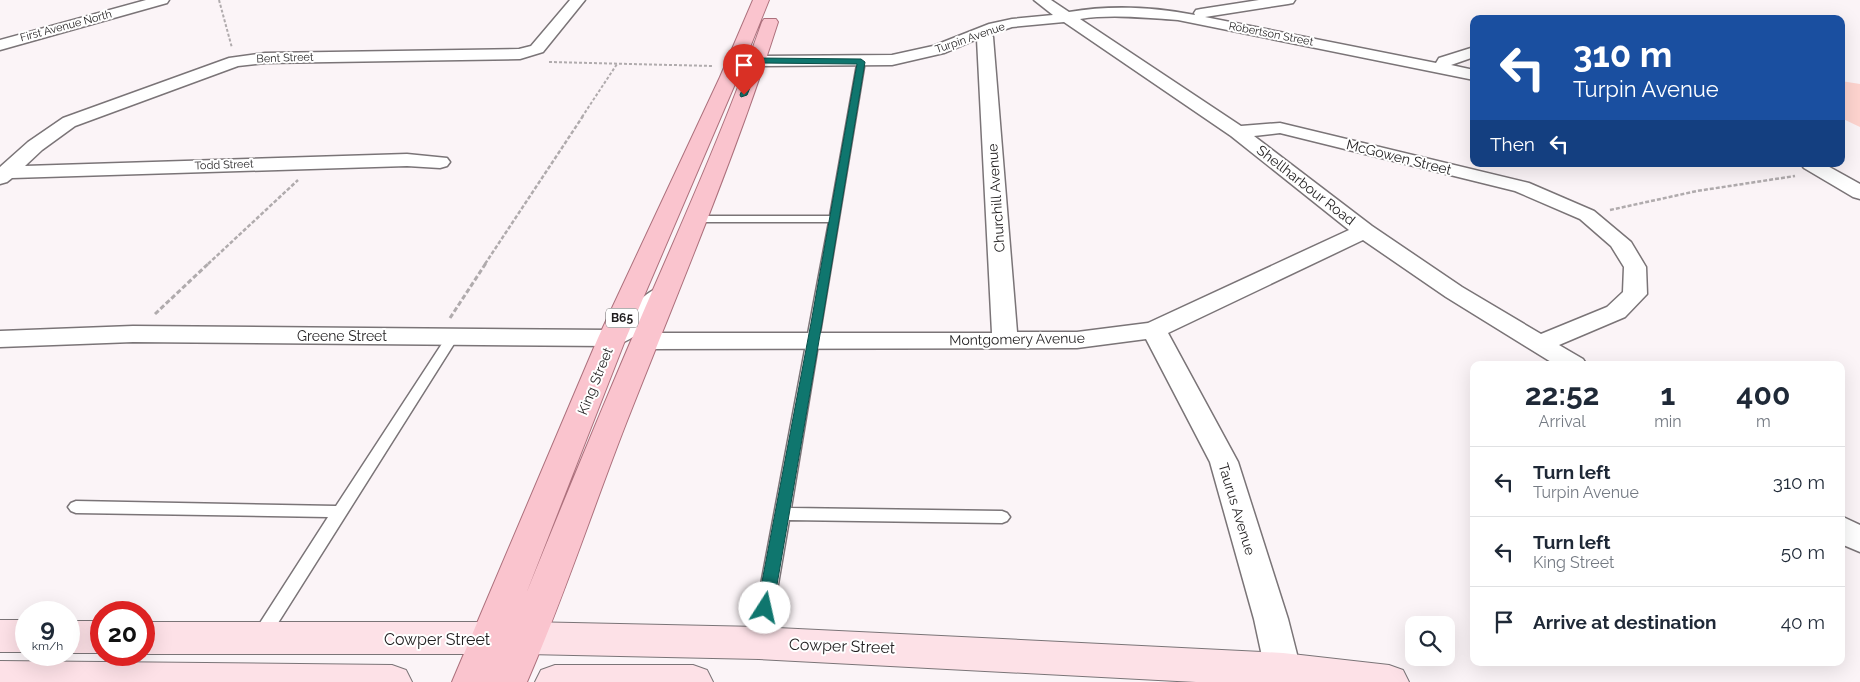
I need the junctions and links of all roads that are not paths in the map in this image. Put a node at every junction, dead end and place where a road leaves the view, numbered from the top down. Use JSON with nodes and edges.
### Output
{"nodes":[{"id":1,"x":162,"y":0,"type":"edge"},
{"id":2,"x":578,"y":0,"type":"edge"},
{"id":3,"x":1041,"y":0,"type":"edge"},
{"id":4,"x":1288,"y":0,"type":"edge"},
{"id":5,"x":768,"y":4,"type":"edge"},
{"id":6,"x":1178,"y":16,"type":"junction"},
{"id":7,"x":1066,"y":17,"type":"junction"},
{"id":8,"x":982,"y":33,"type":"junction"},
{"id":9,"x":0,"y":45,"type":"edge"},
{"id":10,"x":938,"y":50,"type":"junction"},
{"id":11,"x":1470,"y":53,"type":"edge"},
{"id":12,"x":986,"y":57,"type":"junction"},
{"id":13,"x":757,"y":61,"type":"junction"},
{"id":14,"x":861,"y":62,"type":"junction"},
{"id":15,"x":1441,"y":68,"type":"junction"},
{"id":16,"x":725,"y":72,"type":"junction"},
{"id":17,"x":1470,"y":74,"type":"edge"},
{"id":18,"x":1237,"y":132,"type":"junction"},
{"id":19,"x":440,"y":162,"type":"dead end"},
{"id":20,"x":1817,"y":168,"type":"edge"},
{"id":21,"x":4,"y":175,"type":"edge"},
{"id":22,"x":1860,"y":193,"type":"edge"},
{"id":23,"x":705,"y":219,"type":"junction"},
{"id":24,"x":835,"y":219,"type":"junction"},
{"id":25,"x":1364,"y":231,"type":"junction"},
{"id":26,"x":665,"y":293,"type":"junction"},
{"id":27,"x":1154,"y":330,"type":"junction"},
{"id":28,"x":446,"y":336,"type":"junction"},
{"id":29,"x":0,"y":338,"type":"edge"},
{"id":30,"x":612,"y":338,"type":"junction"},
{"id":31,"x":1005,"y":340,"type":"junction"},
{"id":32,"x":646,"y":341,"type":"junction"},
{"id":33,"x":813,"y":341,"type":"junction"},
{"id":34,"x":1539,"y":344,"type":"junction"},
{"id":35,"x":1567,"y":361,"type":"edge"},
{"id":36,"x":76,"y":507,"type":"dead end"},
{"id":37,"x":340,"y":512,"type":"junction"},
{"id":38,"x":782,"y":514,"type":"junction"},
{"id":39,"x":1002,"y":517,"type":"dead end"},
{"id":40,"x":1845,"y":531,"type":"edge"},
{"id":41,"x":1860,"y":540,"type":"edge"},
{"id":42,"x":0,"y":636,"type":"edge"},
{"id":43,"x":15,"y":636,"type":"edge"},
{"id":44,"x":155,"y":638,"type":"edge"},
{"id":45,"x":489,"y":638,"type":"junction"},
{"id":46,"x":527,"y":638,"type":"junction"},
{"id":47,"x":258,"y":639,"type":"junction"},
{"id":48,"x":759,"y":643,"type":"junction"},
{"id":49,"x":1284,"y":670,"type":"junction"},
{"id":50,"x":0,"y":678,"type":"edge"},
{"id":51,"x":392,"y":682,"type":"edge"},
{"id":52,"x":472,"y":682,"type":"edge"},
{"id":53,"x":507,"y":682,"type":"edge"},
{"id":54,"x":555,"y":682,"type":"edge"},
{"id":55,"x":693,"y":682,"type":"edge"},
{"id":56,"x":1389,"y":682,"type":"edge"}],
"edges":[{"from":1,"to":9,"type":"street","name":"First Avenue North"},
{"from":2,"to":21,"type":"street","name":"Bent Street"},
{"from":3,"to":7,"type":"street","name":"Shellharbour Road"},
{"from":4,"to":6,"type":"street"},
{"from":5,"to":13,"type":"main road","name":"King Street","number":"B65"},
{"from":5,"to":16,"type":"main road","name":"King Street","number":"B65"},
{"from":6,"to":7,"type":"street","name":"Robertson Street"},
{"from":6,"to":15,"type":"street","name":"Robertson Street"},
{"from":7,"to":8,"type":"street","name":"Turpin Avenue"},
{"from":7,"to":18,"type":"street","name":"Shellharbour Road"},
{"from":8,"to":10,"type":"street","name":"Turpin Avenue"},
{"from":8,"to":12,"type":"street","name":"Churchill Avenue"},
{"from":10,"to":12,"type":"street"},
{"from":10,"to":14,"type":"street","name":"Turpin Avenue"},
{"from":11,"to":15,"type":"street"},
{"from":12,"to":31,"type":"street","name":"Churchill Avenue"},
{"from":13,"to":14,"type":"street","name":"Turpin Avenue"},
{"from":13,"to":16,"type":"street","name":"Turpin Avenue"},
{"from":13,"to":23,"type":"main road","name":"King Street","number":"B65"},
{"from":14,"to":24,"type":"lane"},
{"from":15,"to":17,"type":"street","name":"Robertson Street"},
{"from":16,"to":30,"type":"main road","name":"King Street","number":"B65"},
{"from":18,"to":25,"type":"street","name":"Shellharbour Road"},
{"from":18,"to":34,"type":"street","name":"McGowen Street"},
{"from":19,"to":21,"type":"street","name":"Todd Street"},
{"from":20,"to":22,"type":"street"},
{"from":23,"to":24,"type":"lane"},
{"from":23,"to":26,"type":"main road","name":"King Street","number":"B65"},
{"from":24,"to":33,"type":"lane"},
{"from":25,"to":27,"type":"street","name":"Montgomery Avenue"},
{"from":25,"to":34,"type":"street","name":"Shellharbour Road"},
{"from":26,"to":30,"type":"street"},
{"from":26,"to":32,"type":"main road","name":"King Street","number":"B65"},
{"from":27,"to":31,"type":"street","name":"Montgomery Avenue"},
{"from":27,"to":49,"type":"street","name":"Taurus Avenue"},
{"from":28,"to":29,"type":"street","name":"Greene Street"},
{"from":28,"to":30,"type":"street","name":"Greene Street"},
{"from":28,"to":37,"type":"lane"},
{"from":30,"to":45,"type":"main road","name":"King Street","number":"B65"},
{"from":31,"to":33,"type":"street","name":"Montgomery Avenue"},
{"from":32,"to":33,"type":"street","name":"Montgomery Avenue"},
{"from":32,"to":46,"type":"main road","name":"King Street","number":"B65"},
{"from":33,"to":38,"type":"lane"},
{"from":34,"to":35,"type":"street","name":"Shellharbour Road"},
{"from":36,"to":37,"type":"lane"},
{"from":37,"to":47,"type":"lane"},
{"from":38,"to":39,"type":"lane"},
{"from":38,"to":48,"type":"lane"},
{"from":40,"to":41,"type":"street"},
{"from":42,"to":43,"type":"main road"},
{"from":44,"to":47,"type":"main road","name":"Cowper Street"},
{"from":45,"to":46,"type":"main road","name":"Cowper Street"},
{"from":45,"to":47,"type":"main road","name":"Cowper Street"},
{"from":45,"to":52,"type":"main road","name":"King Street","number":"B65"},
{"from":46,"to":48,"type":"main road","name":"Cowper Street"},
{"from":46,"to":53,"type":"main road","name":"King Street","number":"B65"},
{"from":48,"to":49,"type":"main road","name":"Cowper Street"},
{"from":49,"to":56,"type":"main road","name":"Cowper Street"},
{"from":50,"to":51,"type":"main road"},
{"from":54,"to":55,"type":"main road"}]}
